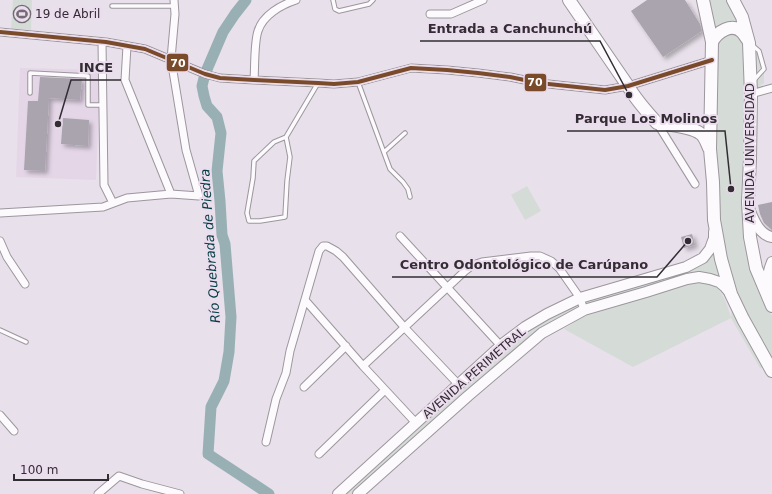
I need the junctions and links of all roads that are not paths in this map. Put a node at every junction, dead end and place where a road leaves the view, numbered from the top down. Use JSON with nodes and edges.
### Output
{"nodes":[{"id":1,"x":296,"y":0,"type":"edge"},
{"id":2,"x":333,"y":0,"type":"edge"},
{"id":3,"x":373,"y":0,"type":"edge"},
{"id":4,"x":483,"y":0,"type":"edge"},
{"id":5,"x":569,"y":0,"type":"edge"},
{"id":6,"x":703,"y":0,"type":"edge"},
{"id":7,"x":733,"y":0,"type":"edge"},
{"id":8,"x":174,"y":3,"type":"edge"},
{"id":9,"x":112,"y":6,"type":"dead end"},
{"id":10,"x":430,"y":14,"type":"dead end"},
{"id":11,"x":0,"y":32,"type":"edge"},
{"id":12,"x":102,"y":42,"type":"junction"},
{"id":13,"x":712,"y":42,"type":"junction"},
{"id":14,"x":749,"y":43,"type":"junction"},
{"id":15,"x":127,"y":46,"type":"junction"},
{"id":16,"x":171,"y":59,"type":"junction"},
{"id":17,"x":712,"y":60,"type":"junction"},
{"id":18,"x":254,"y":80,"type":"junction"},
{"id":19,"x":358,"y":82,"type":"junction"},
{"id":20,"x":318,"y":83,"type":"junction"},
{"id":21,"x":628,"y":86,"type":"junction"},
{"id":22,"x":772,"y":88,"type":"edge"},
{"id":23,"x":751,"y":89,"type":"junction"},
{"id":24,"x":30,"y":93,"type":"dead end"},
{"id":25,"x":103,"y":105,"type":"junction"},
{"id":26,"x":657,"y":123,"type":"junction"},
{"id":27,"x":405,"y":133,"type":"dead end"},
{"id":28,"x":286,"y":137,"type":"junction"},
{"id":29,"x":710,"y":149,"type":"junction"},
{"id":30,"x":384,"y":152,"type":"junction"},
{"id":31,"x":695,"y":184,"type":"dead end"},
{"id":32,"x":171,"y":194,"type":"junction"},
{"id":33,"x":410,"y":197,"type":"dead end"},
{"id":34,"x":113,"y":204,"type":"junction"},
{"id":35,"x":748,"y":205,"type":"junction"},
{"id":36,"x":0,"y":213,"type":"edge"},
{"id":37,"x":714,"y":220,"type":"junction"},
{"id":38,"x":400,"y":236,"type":"dead end"},
{"id":39,"x":772,"y":237,"type":"edge"},
{"id":40,"x":0,"y":242,"type":"edge"},
{"id":41,"x":771,"y":268,"type":"edge"},
{"id":42,"x":25,"y":284,"type":"dead end"},
{"id":43,"x":448,"y":288,"type":"junction"},
{"id":44,"x":731,"y":294,"type":"junction"},
{"id":45,"x":767,"y":294,"type":"junction"},
{"id":46,"x":580,"y":298,"type":"junction"},
{"id":47,"x":305,"y":300,"type":"junction"},
{"id":48,"x":772,"y":306,"type":"edge"},
{"id":49,"x":584,"y":310,"type":"junction"},
{"id":50,"x":405,"y":328,"type":"junction"},
{"id":51,"x":0,"y":330,"type":"edge"},
{"id":52,"x":26,"y":342,"type":"dead end"},
{"id":53,"x":346,"y":346,"type":"junction"},
{"id":54,"x":501,"y":346,"type":"junction"},
{"id":55,"x":363,"y":366,"type":"junction"},
{"id":56,"x":772,"y":370,"type":"edge"},
{"id":57,"x":458,"y":384,"type":"junction"},
{"id":58,"x":304,"y":387,"type":"dead end"},
{"id":59,"x":385,"y":390,"type":"junction"},
{"id":60,"x":0,"y":415,"type":"edge"},
{"id":61,"x":417,"y":422,"type":"junction"},
{"id":62,"x":14,"y":431,"type":"dead end"},
{"id":63,"x":428,"y":432,"type":"junction"},
{"id":64,"x":266,"y":442,"type":"dead end"},
{"id":65,"x":319,"y":454,"type":"dead end"},
{"id":66,"x":98,"y":494,"type":"edge"},
{"id":67,"x":180,"y":494,"type":"edge"},
{"id":68,"x":338,"y":494,"type":"edge"},
{"id":69,"x":358,"y":494,"type":"edge"}],
"edges":[{"from":1,"to":18,"type":"street"},
{"from":2,"to":3,"type":"lane"},
{"from":4,"to":10,"type":"street"},
{"from":5,"to":21,"type":"highway"},
{"from":6,"to":13,"type":"highway"},
{"from":7,"to":14,"type":"highway","name":"AVENIDA UNIVERSIDAD"},
{"from":8,"to":9,"type":"lane"},
{"from":8,"to":16,"type":"street"},
{"from":11,"to":12,"type":"street"},
{"from":12,"to":15,"type":"street"},
{"from":12,"to":25,"type":"street"},
{"from":13,"to":14,"type":"highway"},
{"from":13,"to":17,"type":"highway"},
{"from":14,"to":23,"type":"highway","name":"AVENIDA UNIVERSIDAD"},
{"from":15,"to":16,"type":"street"},
{"from":15,"to":32,"type":"street"},
{"from":16,"to":18,"type":"street"},
{"from":16,"to":32,"type":"street"},
{"from":17,"to":21,"type":"street"},
{"from":17,"to":29,"type":"highway"},
{"from":18,"to":20,"type":"street"},
{"from":19,"to":20,"type":"street"},
{"from":19,"to":21,"type":"street"},
{"from":19,"to":30,"type":"lane"},
{"from":20,"to":28,"type":"lane"},
{"from":21,"to":26,"type":"highway"},
{"from":22,"to":23,"type":"street"},
{"from":23,"to":35,"type":"highway","name":"AVENIDA UNIVERSIDAD"},
{"from":24,"to":25,"type":"lane"},
{"from":25,"to":34,"type":"street"},
{"from":26,"to":29,"type":"highway"},
{"from":26,"to":31,"type":"street"},
{"from":27,"to":30,"type":"lane"},
{"from":28,"to":28,"type":"lane"},
{"from":29,"to":37,"type":"highway"},
{"from":30,"to":33,"type":"lane"},
{"from":32,"to":34,"type":"street"},
{"from":34,"to":36,"type":"street"},
{"from":35,"to":39,"type":"main road"},
{"from":35,"to":45,"type":"highway","name":"AVENIDA UNIVERSIDAD"},
{"from":37,"to":44,"type":"highway"},
{"from":37,"to":46,"type":"main road","name":"AVENIDA PERIMETRAL"},
{"from":38,"to":43,"type":"street"},
{"from":40,"to":42,"type":"street"},
{"from":41,"to":45,"type":"main road"},
{"from":43,"to":46,"type":"street"},
{"from":43,"to":50,"type":"street"},
{"from":43,"to":54,"type":"street"},
{"from":44,"to":49,"type":"main road","name":"AVENIDA PERIMETRAL"},
{"from":44,"to":56,"type":"highway"},
{"from":45,"to":48,"type":"highway","name":"AVENIDA UNIVERSIDAD"},
{"from":46,"to":49,"type":"street"},
{"from":46,"to":54,"type":"main road","name":"AVENIDA PERIMETRAL"},
{"from":47,"to":50,"type":"street"},
{"from":47,"to":53,"type":"street"},
{"from":47,"to":64,"type":"street"},
{"from":49,"to":63,"type":"main road","name":"AVENIDA PERIMETRAL"},
{"from":50,"to":55,"type":"street"},
{"from":50,"to":57,"type":"street"},
{"from":51,"to":52,"type":"lane"},
{"from":53,"to":55,"type":"street"},
{"from":53,"to":58,"type":"street"},
{"from":54,"to":57,"type":"main road","name":"AVENIDA PERIMETRAL"},
{"from":55,"to":59,"type":"street"},
{"from":57,"to":61,"type":"main road","name":"AVENIDA PERIMETRAL"},
{"from":59,"to":61,"type":"street"},
{"from":59,"to":65,"type":"street"},
{"from":60,"to":62,"type":"street"},
{"from":61,"to":63,"type":"main road"},
{"from":61,"to":68,"type":"main road","name":"AVENIDA PERIMETRAL"},
{"from":63,"to":69,"type":"main road","name":"AVENIDA PERIMETRAL"},
{"from":66,"to":67,"type":"street"}]}
